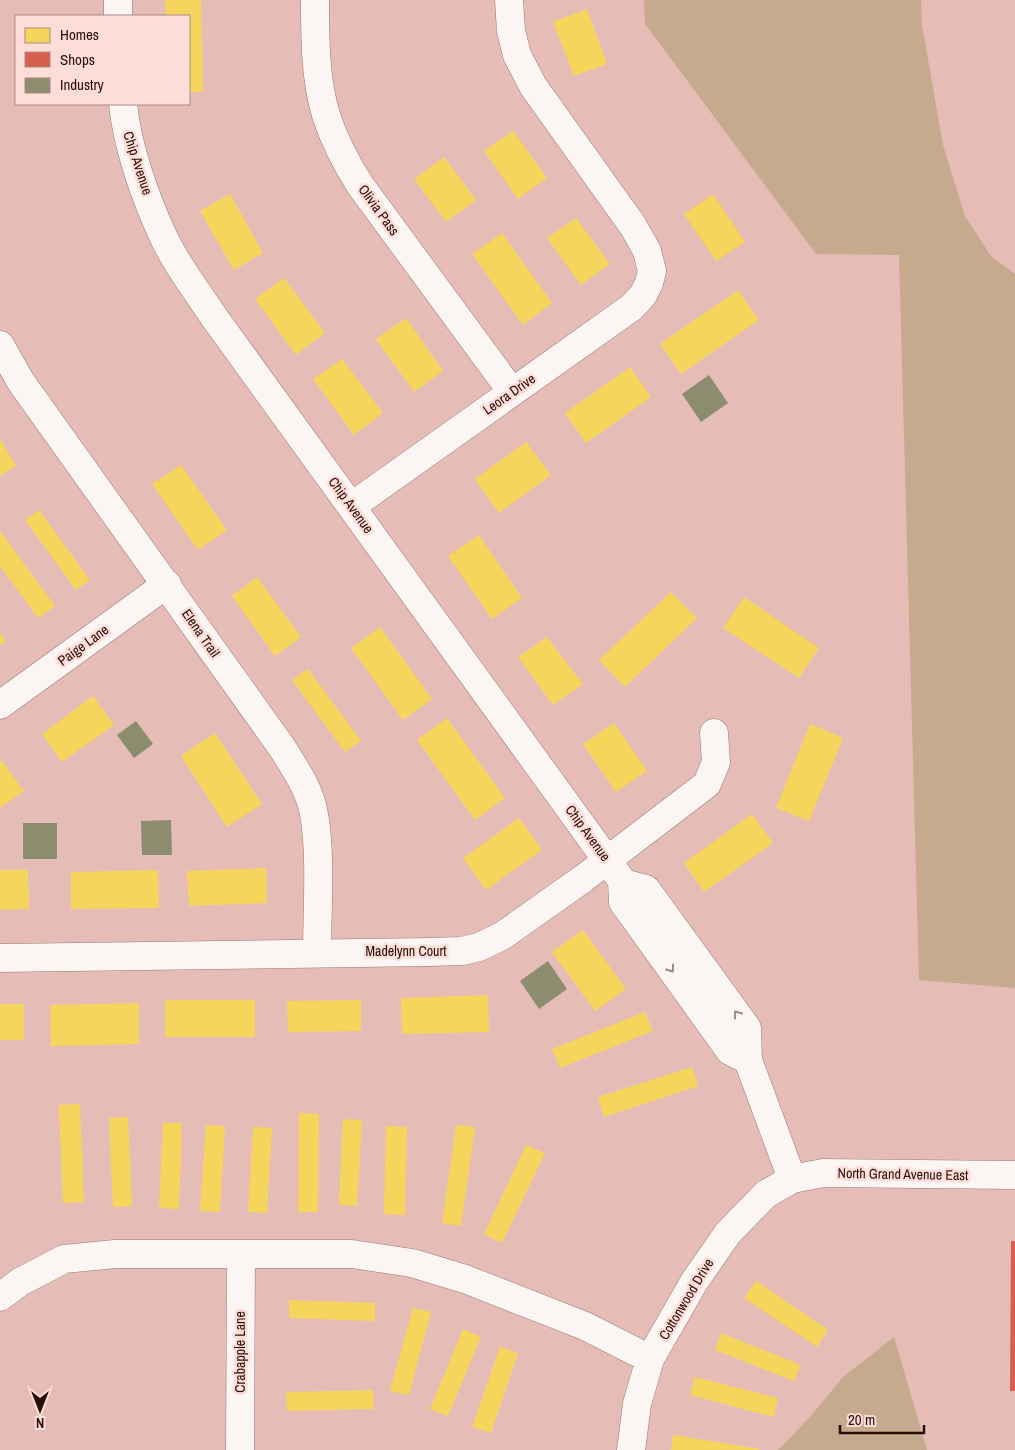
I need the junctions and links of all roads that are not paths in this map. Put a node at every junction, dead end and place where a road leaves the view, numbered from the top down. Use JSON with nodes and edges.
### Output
{"nodes":[{"id":1,"x":118,"y":0,"type":"edge"},
{"id":2,"x":315,"y":0,"type":"edge"},
{"id":3,"x":509,"y":0,"type":"edge"},
{"id":4,"x":118,"y":15,"type":"edge"},
{"id":5,"x":123,"y":105,"type":"edge"},
{"id":6,"x":0,"y":345,"type":"edge"},
{"id":7,"x":512,"y":392,"type":"junction"},
{"id":8,"x":352,"y":506,"type":"junction"},
{"id":9,"x":167,"y":584,"type":"junction"},
{"id":10,"x":0,"y":705,"type":"edge"},
{"id":11,"x":714,"y":733,"type":"dead end"},
{"id":12,"x":607,"y":861,"type":"junction"},
{"id":13,"x":623,"y":883,"type":"junction"},
{"id":14,"x":671,"y":923,"type":"junction"},
{"id":15,"x":649,"y":940,"type":"junction"},
{"id":16,"x":317,"y":952,"type":"junction"},
{"id":17,"x":0,"y":958,"type":"edge"},
{"id":18,"x":748,"y":1060,"type":"junction"},
{"id":19,"x":1015,"y":1175,"type":"edge"},
{"id":20,"x":792,"y":1179,"type":"junction"},
{"id":21,"x":241,"y":1254,"type":"junction"},
{"id":22,"x":0,"y":1297,"type":"edge"},
{"id":23,"x":650,"y":1359,"type":"junction"},
{"id":24,"x":240,"y":1450,"type":"edge"},
{"id":25,"x":631,"y":1450,"type":"edge"}],
"edges":[{"from":1,"to":4,"type":"street"},
{"from":2,"to":7,"type":"street","name":"Olivia Pass"},
{"from":3,"to":7,"type":"street","name":"Leora Drive"},
{"from":5,"to":8,"type":"street","name":"Chip Avenue"},
{"from":6,"to":9,"type":"street","name":"Elena Trail"},
{"from":7,"to":8,"type":"street","name":"Leora Drive"},
{"from":8,"to":12,"type":"street","name":"Chip Avenue"},
{"from":9,"to":10,"type":"street","name":"Paige Lane"},
{"from":9,"to":16,"type":"street","name":"Elena Trail"},
{"from":11,"to":12,"type":"street","name":"Madelynn Court"},
{"from":12,"to":13,"type":"street","name":"Chip Avenue"},
{"from":12,"to":16,"type":"street","name":"Madelynn Court"},
{"from":13,"to":14,"type":"street"},
{"from":13,"to":15,"type":"street","name":"Chip Avenue"},
{"from":14,"to":15,"type":"street"},
{"from":18,"to":14,"type":"street","one_way":true},
{"from":15,"to":18,"type":"street","name":"Chip Avenue","one_way":true},
{"from":16,"to":17,"type":"street","name":"Madelynn Court"},
{"from":18,"to":20,"type":"street"},
{"from":19,"to":20,"type":"street","name":"North Grand Avenue East"},
{"from":20,"to":23,"type":"street","name":"Cottonwood Drive"},
{"from":21,"to":22,"type":"street"},
{"from":21,"to":23,"type":"street"},
{"from":21,"to":24,"type":"street","name":"Crabapple Lane"},
{"from":23,"to":25,"type":"street","name":"Cottonwood Drive"}]}
